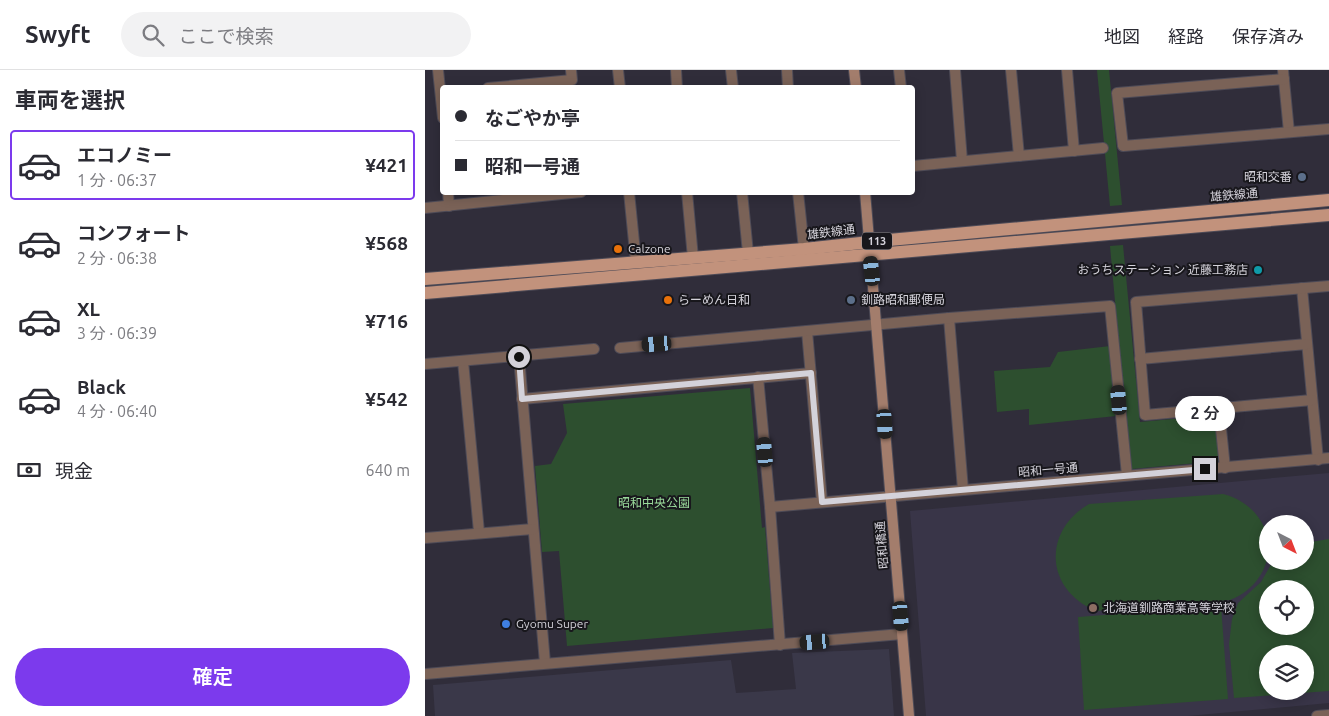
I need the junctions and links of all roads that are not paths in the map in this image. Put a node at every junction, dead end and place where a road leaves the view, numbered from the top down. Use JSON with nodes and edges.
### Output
{"nodes":[{"id":1,"x":438,"y":70,"type":"edge"},
{"id":2,"x":571,"y":70,"type":"edge"},
{"id":3,"x":618,"y":70,"type":"edge"},
{"id":4,"x":676,"y":70,"type":"edge"},
{"id":5,"x":731,"y":70,"type":"edge"},
{"id":6,"x":787,"y":70,"type":"edge"},
{"id":7,"x":854,"y":70,"type":"edge"},
{"id":8,"x":899,"y":70,"type":"edge"},
{"id":9,"x":955,"y":70,"type":"edge"},
{"id":10,"x":1011,"y":70,"type":"edge"},
{"id":11,"x":1067,"y":70,"type":"edge"},
{"id":12,"x":1284,"y":74,"type":"edge"},
{"id":13,"x":440,"y":85,"type":"edge"},
{"id":14,"x":520,"y":85,"type":"edge"},
{"id":15,"x":619,"y":85,"type":"edge"},
{"id":16,"x":677,"y":85,"type":"edge"},
{"id":17,"x":733,"y":85,"type":"edge"},
{"id":18,"x":788,"y":85,"type":"edge"},
{"id":19,"x":856,"y":85,"type":"edge"},
{"id":20,"x":901,"y":85,"type":"edge"},
{"id":21,"x":1329,"y":129,"type":"edge"},
{"id":22,"x":1289,"y":132,"type":"junction"},
{"id":23,"x":1103,"y":148,"type":"dead end"},
{"id":24,"x":1074,"y":151,"type":"junction"},
{"id":25,"x":1019,"y":156,"type":"junction"},
{"id":26,"x":963,"y":161,"type":"junction"},
{"id":27,"x":915,"y":166,"type":"edge"},
{"id":28,"x":448,"y":195,"type":"edge"},
{"id":29,"x":553,"y":195,"type":"edge"},
{"id":30,"x":629,"y":195,"type":"edge"},
{"id":31,"x":687,"y":195,"type":"edge"},
{"id":32,"x":742,"y":195,"type":"edge"},
{"id":33,"x":798,"y":195,"type":"edge"},
{"id":34,"x":865,"y":195,"type":"edge"},
{"id":35,"x":1329,"y":200,"type":"edge"},
{"id":36,"x":449,"y":206,"type":"junction"},
{"id":37,"x":425,"y":208,"type":"edge"},
{"id":38,"x":1329,"y":215,"type":"edge"},
{"id":39,"x":869,"y":248,"type":"junction"},
{"id":40,"x":803,"y":249,"type":"junction"},
{"id":41,"x":748,"y":253,"type":"junction"},
{"id":42,"x":693,"y":258,"type":"junction"},
{"id":43,"x":636,"y":262,"type":"junction"},
{"id":44,"x":425,"y":279,"type":"edge"},
{"id":45,"x":1329,"y":286,"type":"edge"},
{"id":46,"x":1302,"y":288,"type":"junction"},
{"id":47,"x":425,"y":293,"type":"edge"},
{"id":48,"x":949,"y":318,"type":"junction"},
{"id":49,"x":877,"y":325,"type":"junction"},
{"id":50,"x":807,"y":331,"type":"junction"},
{"id":51,"x":1307,"y":344,"type":"junction"},
{"id":52,"x":619,"y":348,"type":"dead end"},
{"id":53,"x":594,"y":349,"type":"dead end"},
{"id":54,"x":519,"y":357,"type":"junction"},
{"id":55,"x":1140,"y":359,"type":"junction"},
{"id":56,"x":463,"y":361,"type":"junction"},
{"id":57,"x":425,"y":364,"type":"edge"},
{"id":58,"x":811,"y":373,"type":"junction"},
{"id":59,"x":758,"y":377,"type":"junction"},
{"id":60,"x":522,"y":399,"type":"junction"},
{"id":61,"x":1312,"y":400,"type":"junction"},
{"id":62,"x":1219,"y":409,"type":"junction"},
{"id":63,"x":1324,"y":459,"type":"edge"},
{"id":64,"x":1225,"y":468,"type":"junction"},
{"id":65,"x":1127,"y":476,"type":"junction"},
{"id":66,"x":963,"y":490,"type":"junction"},
{"id":67,"x":890,"y":497,"type":"junction"},
{"id":68,"x":822,"y":502,"type":"junction"},
{"id":69,"x":770,"y":508,"type":"junction"},
{"id":70,"x":533,"y":529,"type":"junction"},
{"id":71,"x":479,"y":532,"type":"junction"},
{"id":72,"x":425,"y":538,"type":"edge"},
{"id":73,"x":902,"y":634,"type":"junction"},
{"id":74,"x":780,"y":645,"type":"junction"},
{"id":75,"x":545,"y":663,"type":"junction"},
{"id":76,"x":425,"y":674,"type":"edge"},
{"id":77,"x":1329,"y":715,"type":"edge"},
{"id":78,"x":909,"y":716,"type":"edge"},
{"id":79,"x":1317,"y":716,"type":"edge"}],
"edges":[{"from":1,"to":13,"type":"street"},
{"from":2,"to":14,"type":"street"},
{"from":3,"to":15,"type":"street"},
{"from":4,"to":16,"type":"street"},
{"from":5,"to":17,"type":"street"},
{"from":6,"to":18,"type":"street"},
{"from":7,"to":19,"type":"street"},
{"from":8,"to":20,"type":"street"},
{"from":9,"to":26,"type":"street"},
{"from":10,"to":25,"type":"street"},
{"from":11,"to":24,"type":"street"},
{"from":12,"to":22,"type":"street"},
{"from":12,"to":22,"type":"street"},
{"from":21,"to":22,"type":"street"},
{"from":23,"to":24,"type":"street"},
{"from":24,"to":25,"type":"street"},
{"from":25,"to":26,"type":"street"},
{"from":26,"to":27,"type":"street"},
{"from":28,"to":36,"type":"street"},
{"from":29,"to":36,"type":"street"},
{"from":30,"to":43,"type":"street"},
{"from":31,"to":42,"type":"street"},
{"from":32,"to":41,"type":"street"},
{"from":33,"to":40,"type":"street"},
{"from":34,"to":39,"type":"street","name":"昭和橋通"},
{"from":35,"to":39,"type":"main road","name":"雄鉄線通","number":"113"},
{"from":36,"to":37,"type":"street"},
{"from":38,"to":39,"type":"main road","name":"雄鉄線通","number":"113"},
{"from":39,"to":40,"type":"main road","name":"雄鉄線通","number":"113"},
{"from":39,"to":47,"type":"main road","name":"雄鉄線通","number":"113"},
{"from":39,"to":49,"type":"street","name":"昭和橋通"},
{"from":40,"to":41,"type":"main road","name":"雄鉄線通","number":"113"},
{"from":41,"to":42,"type":"main road","name":"雄鉄線通","number":"113"},
{"from":42,"to":43,"type":"main road","name":"雄鉄線通","number":"113"},
{"from":43,"to":44,"type":"main road","name":"雄鉄線通","number":"113"},
{"from":45,"to":46,"type":"street"},
{"from":46,"to":51,"type":"street"},
{"from":46,"to":55,"type":"street"},
{"from":48,"to":49,"type":"street"},
{"from":48,"to":65,"type":"street"},
{"from":48,"to":66,"type":"street"},
{"from":49,"to":50,"type":"street"},
{"from":49,"to":67,"type":"street","name":"昭和橋通"},
{"from":50,"to":52,"type":"street"},
{"from":50,"to":58,"type":"street"},
{"from":51,"to":55,"type":"street"},
{"from":51,"to":61,"type":"street"},
{"from":53,"to":54,"type":"street"},
{"from":54,"to":56,"type":"street"},
{"from":54,"to":60,"type":"street"},
{"from":55,"to":62,"type":"street"},
{"from":56,"to":57,"type":"street"},
{"from":56,"to":71,"type":"street"},
{"from":58,"to":59,"type":"street"},
{"from":58,"to":68,"type":"street"},
{"from":59,"to":60,"type":"street"},
{"from":59,"to":69,"type":"street"},
{"from":60,"to":70,"type":"street"},
{"from":61,"to":62,"type":"street"},
{"from":61,"to":63,"type":"street"},
{"from":62,"to":64,"type":"street"},
{"from":63,"to":64,"type":"street","name":"昭和一号通"},
{"from":64,"to":65,"type":"street","name":"昭和一号通"},
{"from":65,"to":66,"type":"street","name":"昭和一号通"},
{"from":66,"to":67,"type":"street","name":"昭和一号通"},
{"from":67,"to":68,"type":"street","name":"昭和一号通"},
{"from":67,"to":73,"type":"street","name":"昭和橋通"},
{"from":68,"to":69,"type":"street","name":"昭和一号通"},
{"from":69,"to":74,"type":"street"},
{"from":70,"to":71,"type":"street"},
{"from":70,"to":75,"type":"street"},
{"from":71,"to":72,"type":"street"},
{"from":73,"to":74,"type":"street"},
{"from":73,"to":78,"type":"street","name":"昭和橋通"},
{"from":74,"to":75,"type":"street"},
{"from":75,"to":76,"type":"street"},
{"from":77,"to":79,"type":"street"}]}
